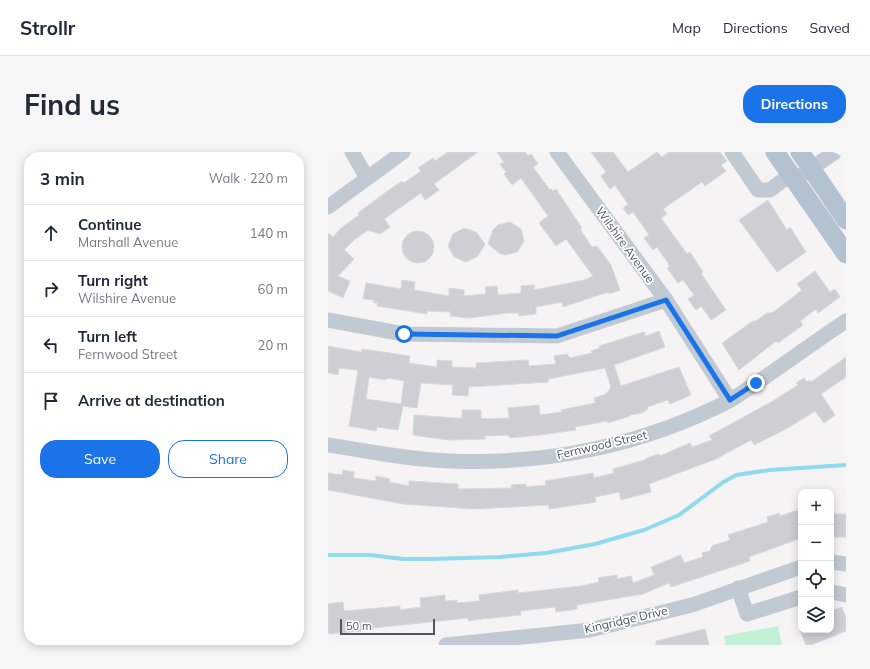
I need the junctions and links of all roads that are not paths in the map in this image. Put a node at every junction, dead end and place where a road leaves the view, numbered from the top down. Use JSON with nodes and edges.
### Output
{"nodes":[{"id":1,"x":352,"y":152,"type":"edge"},
{"id":2,"x":403,"y":152,"type":"edge"},
{"id":3,"x":557,"y":152,"type":"edge"},
{"id":4,"x":732,"y":152,"type":"edge"},
{"id":5,"x":775,"y":152,"type":"edge"},
{"id":6,"x":800,"y":152,"type":"edge"},
{"id":7,"x":835,"y":152,"type":"edge"},
{"id":8,"x":811,"y":168,"type":"junction"},
{"id":9,"x":793,"y":177,"type":"junction"},
{"id":10,"x":367,"y":178,"type":"junction"},
{"id":11,"x":328,"y":207,"type":"edge"},
{"id":12,"x":846,"y":220,"type":"edge"},
{"id":13,"x":846,"y":254,"type":"edge"},
{"id":14,"x":666,"y":300,"type":"junction"},
{"id":15,"x":328,"y":320,"type":"edge"},
{"id":16,"x":846,"y":320,"type":"edge"},
{"id":17,"x":730,"y":400,"type":"junction"},
{"id":18,"x":328,"y":445,"type":"edge"},
{"id":19,"x":834,"y":562,"type":"edge"},
{"id":20,"x":846,"y":564,"type":"edge"},
{"id":21,"x":798,"y":567,"type":"edge"},
{"id":22,"x":738,"y":588,"type":"junction"},
{"id":23,"x":834,"y":593,"type":"edge"},
{"id":24,"x":846,"y":595,"type":"edge"},
{"id":25,"x":798,"y":598,"type":"edge"},
{"id":26,"x":446,"y":645,"type":"edge"}],
"edges":[{"from":1,"to":10,"type":"street"},
{"from":2,"to":10,"type":"street"},
{"from":3,"to":14,"type":"street","name":"Wilshire Avenue"},
{"from":4,"to":9,"type":"street"},
{"from":5,"to":9,"type":"main road"},
{"from":6,"to":8,"type":"main road"},
{"from":7,"to":8,"type":"street"},
{"from":8,"to":9,"type":"street"},
{"from":8,"to":12,"type":"main road"},
{"from":9,"to":13,"type":"main road"},
{"from":10,"to":11,"type":"street"},
{"from":14,"to":15,"type":"street"},
{"from":14,"to":17,"type":"street","name":"Wilshire Avenue"},
{"from":16,"to":17,"type":"street","name":"Fernwood Street"},
{"from":17,"to":18,"type":"street","name":"Fernwood Street"},
{"from":19,"to":20,"type":"street"},
{"from":21,"to":22,"type":"street","name":"Kingridge Drive"},
{"from":22,"to":25,"type":"street"},
{"from":22,"to":26,"type":"street","name":"Kingridge Drive"},
{"from":23,"to":24,"type":"street"}]}
